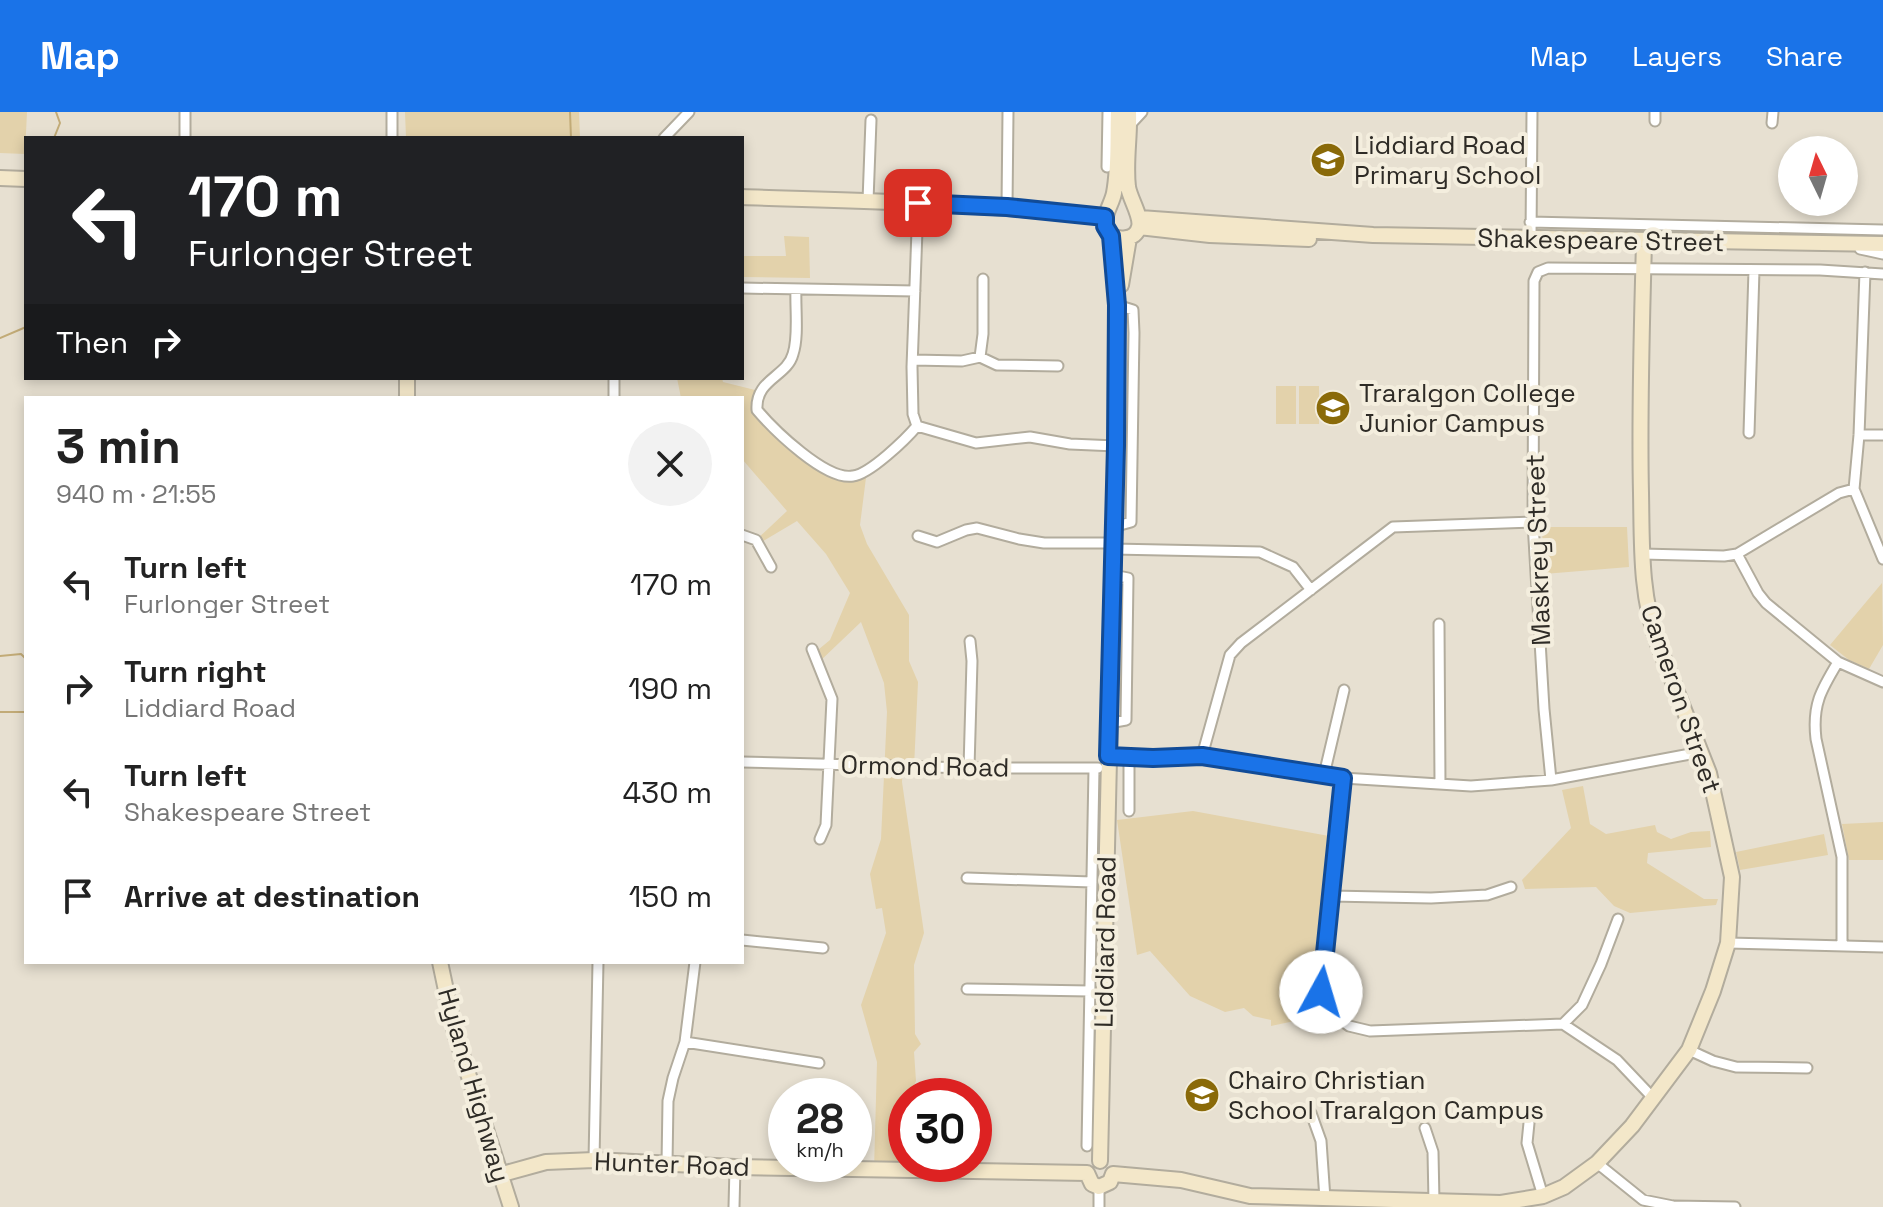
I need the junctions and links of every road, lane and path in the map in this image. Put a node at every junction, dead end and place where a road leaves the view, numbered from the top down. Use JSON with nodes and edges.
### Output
{"nodes":[{"id":1,"x":185,"y":112,"type":"edge"},
{"id":2,"x":392,"y":112,"type":"edge"},
{"id":3,"x":689,"y":112,"type":"edge"},
{"id":4,"x":1008,"y":112,"type":"edge"},
{"id":5,"x":1108,"y":112,"type":"edge"},
{"id":6,"x":1118,"y":112,"type":"edge"},
{"id":7,"x":1142,"y":112,"type":"edge"},
{"id":8,"x":1532,"y":112,"type":"edge"},
{"id":9,"x":1129,"y":119,"type":"edge"},
{"id":10,"x":871,"y":120,"type":"dead end"},
{"id":11,"x":185,"y":136,"type":"edge"},
{"id":12,"x":392,"y":136,"type":"edge"},
{"id":13,"x":666,"y":136,"type":"edge"},
{"id":14,"x":1107,"y":167,"type":"dead end"},
{"id":15,"x":0,"y":178,"type":"edge"},
{"id":16,"x":24,"y":179,"type":"edge"},
{"id":17,"x":744,"y":197,"type":"edge"},
{"id":18,"x":868,"y":201,"type":"junction"},
{"id":19,"x":918,"y":203,"type":"junction"},
{"id":20,"x":1007,"y":207,"type":"junction"},
{"id":21,"x":1108,"y":213,"type":"junction"},
{"id":22,"x":1530,"y":222,"type":"junction"},
{"id":23,"x":1135,"y":223,"type":"junction"},
{"id":24,"x":1883,"y":230,"type":"edge"},
{"id":25,"x":1111,"y":236,"type":"junction"},
{"id":26,"x":1531,"y":238,"type":"junction"},
{"id":27,"x":1644,"y":241,"type":"junction"},
{"id":28,"x":1829,"y":243,"type":"junction"},
{"id":29,"x":1883,"y":244,"type":"edge"},
{"id":30,"x":1883,"y":254,"type":"edge"},
{"id":31,"x":1644,"y":267,"type":"junction"},
{"id":32,"x":1754,"y":270,"type":"junction"},
{"id":33,"x":1865,"y":272,"type":"junction"},
{"id":34,"x":1883,"y":274,"type":"edge"},
{"id":35,"x":983,"y":279,"type":"dead end"},
{"id":36,"x":744,"y":288,"type":"edge"},
{"id":37,"x":796,"y":289,"type":"junction"},
{"id":38,"x":915,"y":291,"type":"junction"},
{"id":39,"x":1117,"y":305,"type":"junction"},
{"id":40,"x":980,"y":357,"type":"junction"},
{"id":41,"x":913,"y":360,"type":"junction"},
{"id":42,"x":1058,"y":366,"type":"dead end"},
{"id":43,"x":917,"y":426,"type":"junction"},
{"id":44,"x":1749,"y":433,"type":"dead end"},
{"id":45,"x":1859,"y":435,"type":"junction"},
{"id":46,"x":1883,"y":435,"type":"edge"},
{"id":47,"x":1116,"y":446,"type":"junction"},
{"id":48,"x":1854,"y":489,"type":"junction"},
{"id":49,"x":1533,"y":522,"type":"junction"},
{"id":50,"x":1113,"y":527,"type":"junction"},
{"id":51,"x":744,"y":536,"type":"edge"},
{"id":52,"x":918,"y":536,"type":"dead end"},
{"id":53,"x":1113,"y":546,"type":"junction"},
{"id":54,"x":1642,"y":554,"type":"junction"},
{"id":55,"x":1737,"y":554,"type":"junction"},
{"id":56,"x":1883,"y":559,"type":"edge"},
{"id":57,"x":771,"y":567,"type":"dead end"},
{"id":58,"x":1311,"y":590,"type":"junction"},
{"id":59,"x":1439,"y":624,"type":"dead end"},
{"id":60,"x":970,"y":641,"type":"dead end"},
{"id":61,"x":812,"y":649,"type":"dead end"},
{"id":62,"x":1838,"y":662,"type":"junction"},
{"id":63,"x":1883,"y":682,"type":"edge"},
{"id":64,"x":1344,"y":690,"type":"dead end"},
{"id":65,"x":1701,"y":752,"type":"junction"},
{"id":66,"x":1202,"y":756,"type":"junction"},
{"id":67,"x":1129,"y":758,"type":"junction"},
{"id":68,"x":744,"y":762,"type":"edge"},
{"id":69,"x":830,"y":764,"type":"junction"},
{"id":70,"x":1103,"y":764,"type":"junction"},
{"id":71,"x":969,"y":768,"type":"junction"},
{"id":72,"x":1324,"y":775,"type":"junction"},
{"id":73,"x":1343,"y":778,"type":"junction"},
{"id":74,"x":1551,"y":780,"type":"junction"},
{"id":75,"x":1440,"y":784,"type":"junction"},
{"id":76,"x":1129,"y":811,"type":"dead end"},
{"id":77,"x":820,"y":839,"type":"dead end"},
{"id":78,"x":967,"y":878,"type":"dead end"},
{"id":79,"x":1092,"y":882,"type":"junction"},
{"id":80,"x":1511,"y":887,"type":"dead end"},
{"id":81,"x":1331,"y":896,"type":"junction"},
{"id":82,"x":1618,"y":919,"type":"dead end"},
{"id":83,"x":744,"y":940,"type":"edge"},
{"id":84,"x":1728,"y":943,"type":"junction"},
{"id":85,"x":1842,"y":946,"type":"junction"},
{"id":86,"x":1883,"y":947,"type":"edge"},
{"id":87,"x":823,"y":948,"type":"dead end"},
{"id":88,"x":440,"y":964,"type":"edge"},
{"id":89,"x":598,"y":964,"type":"edge"},
{"id":90,"x":695,"y":964,"type":"edge"},
{"id":91,"x":967,"y":989,"type":"dead end"},
{"id":92,"x":1090,"y":991,"type":"junction"},
{"id":93,"x":1563,"y":1024,"type":"junction"},
{"id":94,"x":685,"y":1042,"type":"junction"},
{"id":95,"x":1689,"y":1050,"type":"junction"},
{"id":96,"x":819,"y":1063,"type":"dead end"},
{"id":97,"x":1807,"y":1068,"type":"dead end"},
{"id":98,"x":1654,"y":1099,"type":"junction"},
{"id":99,"x":1311,"y":1113,"type":"dead end"},
{"id":100,"x":1529,"y":1123,"type":"dead end"},
{"id":101,"x":1425,"y":1128,"type":"dead end"},
{"id":102,"x":1087,"y":1146,"type":"dead end"},
{"id":103,"x":594,"y":1160,"type":"junction"},
{"id":104,"x":1100,"y":1161,"type":"junction"},
{"id":105,"x":1597,"y":1163,"type":"junction"},
{"id":106,"x":667,"y":1164,"type":"junction"},
{"id":107,"x":735,"y":1167,"type":"junction"},
{"id":108,"x":888,"y":1168,"type":"edge"},
{"id":109,"x":992,"y":1169,"type":"edge"},
{"id":110,"x":1087,"y":1173,"type":"junction"},
{"id":111,"x":1113,"y":1174,"type":"junction"},
{"id":112,"x":499,"y":1175,"type":"junction"},
{"id":113,"x":1099,"y":1187,"type":"junction"},
{"id":114,"x":1543,"y":1196,"type":"junction"},
{"id":115,"x":1325,"y":1199,"type":"junction"},
{"id":116,"x":1434,"y":1202,"type":"junction"},
{"id":117,"x":511,"y":1207,"type":"edge"},
{"id":118,"x":734,"y":1207,"type":"edge"},
{"id":119,"x":1099,"y":1207,"type":"edge"},
{"id":120,"x":1735,"y":1207,"type":"edge"}],
"edges":[{"from":1,"to":11,"type":"street"},
{"from":2,"to":12,"type":"street"},
{"from":3,"to":13,"type":"street"},
{"from":4,"to":20,"type":"street"},
{"from":5,"to":14,"type":"street"},
{"from":6,"to":21,"type":"street"},
{"from":7,"to":9,"type":"street","name":"Liddiard Road"},
{"from":8,"to":22,"type":"street"},
{"from":9,"to":23,"type":"street","name":"Liddiard Road"},
{"from":10,"to":18,"type":"street"},
{"from":15,"to":16,"type":"street"},
{"from":17,"to":18,"type":"street"},
{"from":18,"to":19,"type":"street"},
{"from":19,"to":20,"type":"street"},
{"from":19,"to":38,"type":"street"},
{"from":20,"to":21,"type":"street"},
{"from":21,"to":23,"type":"street"},
{"from":21,"to":25,"type":"street"},
{"from":22,"to":24,"type":"street","name":"Shakespeare Street"},
{"from":22,"to":26,"type":"street"},
{"from":23,"to":25,"type":"street"},
{"from":23,"to":26,"type":"street","name":"Shakespeare Street"},
{"from":23,"to":39,"type":"street","name":"Liddiard Road"},
{"from":25,"to":39,"type":"street","name":"Liddiard Road"},
{"from":26,"to":27,"type":"street","name":"Shakespeare Street"},
{"from":27,"to":28,"type":"street","name":"Shakespeare Street"},
{"from":27,"to":31,"type":"street","name":"Cameron Street"},
{"from":28,"to":29,"type":"street","name":"Shakespeare Street"},
{"from":28,"to":30,"type":"street"},
{"from":31,"to":32,"type":"street"},
{"from":31,"to":49,"type":"street","name":"Maskrey Street"},
{"from":31,"to":54,"type":"street","name":"Cameron Street"},
{"from":32,"to":33,"type":"street"},
{"from":32,"to":44,"type":"street"},
{"from":33,"to":34,"type":"street"},
{"from":33,"to":45,"type":"street"},
{"from":35,"to":40,"type":"street"},
{"from":36,"to":37,"type":"street"},
{"from":37,"to":38,"type":"street"},
{"from":37,"to":43,"type":"street"},
{"from":38,"to":41,"type":"street"},
{"from":39,"to":47,"type":"street","name":"Liddiard Road"},
{"from":39,"to":50,"type":"street","name":"Liddiard Road"},
{"from":40,"to":41,"type":"street"},
{"from":40,"to":42,"type":"street"},
{"from":41,"to":43,"type":"street"},
{"from":43,"to":47,"type":"street"},
{"from":45,"to":46,"type":"street"},
{"from":45,"to":48,"type":"street"},
{"from":47,"to":50,"type":"street","name":"Liddiard Road"},
{"from":48,"to":55,"type":"street"},
{"from":48,"to":56,"type":"street"},
{"from":49,"to":58,"type":"street"},
{"from":49,"to":74,"type":"street","name":"Maskrey Street"},
{"from":50,"to":53,"type":"street","name":"Liddiard Road"},
{"from":51,"to":57,"type":"street"},
{"from":52,"to":53,"type":"street"},
{"from":53,"to":58,"type":"street"},
{"from":53,"to":70,"type":"street","name":"Liddiard Road"},
{"from":54,"to":55,"type":"street"},
{"from":54,"to":65,"type":"street","name":"Cameron Street"},
{"from":55,"to":62,"type":"street"},
{"from":58,"to":66,"type":"street"},
{"from":59,"to":75,"type":"street"},
{"from":60,"to":71,"type":"street"},
{"from":61,"to":69,"type":"street"},
{"from":62,"to":63,"type":"street"},
{"from":62,"to":85,"type":"street"},
{"from":64,"to":72,"type":"street"},
{"from":65,"to":74,"type":"street","name":"Ormond Road"},
{"from":65,"to":84,"type":"street","name":"Cameron Street"},
{"from":66,"to":67,"type":"street","name":"Ormond Road"},
{"from":66,"to":72,"type":"street","name":"Ormond Road"},
{"from":67,"to":70,"type":"street","name":"Ormond Road"},
{"from":67,"to":76,"type":"street"},
{"from":68,"to":69,"type":"street","name":"Ormond Road"},
{"from":69,"to":71,"type":"street","name":"Ormond Road"},
{"from":69,"to":77,"type":"street"},
{"from":70,"to":71,"type":"street","name":"Ormond Road"},
{"from":70,"to":79,"type":"street","name":"Liddiard Road"},
{"from":70,"to":104,"type":"street","name":"Liddiard Road"},
{"from":72,"to":73,"type":"street","name":"Ormond Road"},
{"from":73,"to":75,"type":"street","name":"Ormond Road"},
{"from":73,"to":81,"type":"street"},
{"from":74,"to":75,"type":"street","name":"Ormond Road"},
{"from":78,"to":79,"type":"street"},
{"from":79,"to":92,"type":"street","name":"Liddiard Road"},
{"from":80,"to":81,"type":"street"},
{"from":81,"to":93,"type":"street"},
{"from":82,"to":93,"type":"street"},
{"from":83,"to":87,"type":"street"},
{"from":84,"to":85,"type":"street"},
{"from":84,"to":95,"type":"street","name":"Cameron Street"},
{"from":85,"to":86,"type":"street"},
{"from":88,"to":112,"type":"street","name":"Hyland Highway"},
{"from":89,"to":103,"type":"street"},
{"from":90,"to":94,"type":"street"},
{"from":91,"to":92,"type":"street"},
{"from":92,"to":102,"type":"street","name":"Liddiard Road"},
{"from":93,"to":98,"type":"street"},
{"from":94,"to":96,"type":"street"},
{"from":94,"to":106,"type":"street"},
{"from":95,"to":97,"type":"street"},
{"from":95,"to":98,"type":"street","name":"Cameron Street"},
{"from":98,"to":105,"type":"street","name":"Cameron Street"},
{"from":99,"to":115,"type":"street"},
{"from":100,"to":114,"type":"street"},
{"from":101,"to":116,"type":"street"},
{"from":103,"to":106,"type":"street","name":"Hunter Road"},
{"from":103,"to":112,"type":"street","name":"Hunter Road"},
{"from":104,"to":110,"type":"street"},
{"from":104,"to":111,"type":"street"},
{"from":105,"to":114,"type":"street","name":"Cameron Street"},
{"from":105,"to":120,"type":"street"},
{"from":106,"to":107,"type":"street","name":"Hunter Road"},
{"from":107,"to":108,"type":"street","name":"Hunter Road"},
{"from":107,"to":118,"type":"street"},
{"from":109,"to":110,"type":"street","name":"Hunter Road"},
{"from":110,"to":113,"type":"street"},
{"from":111,"to":113,"type":"street"},
{"from":111,"to":115,"type":"street","name":"Cameron Street"},
{"from":112,"to":117,"type":"street","name":"Hyland Highway"},
{"from":113,"to":119,"type":"street"},
{"from":114,"to":116,"type":"street","name":"Cameron Street"},
{"from":115,"to":116,"type":"street","name":"Cameron Street"}]}
